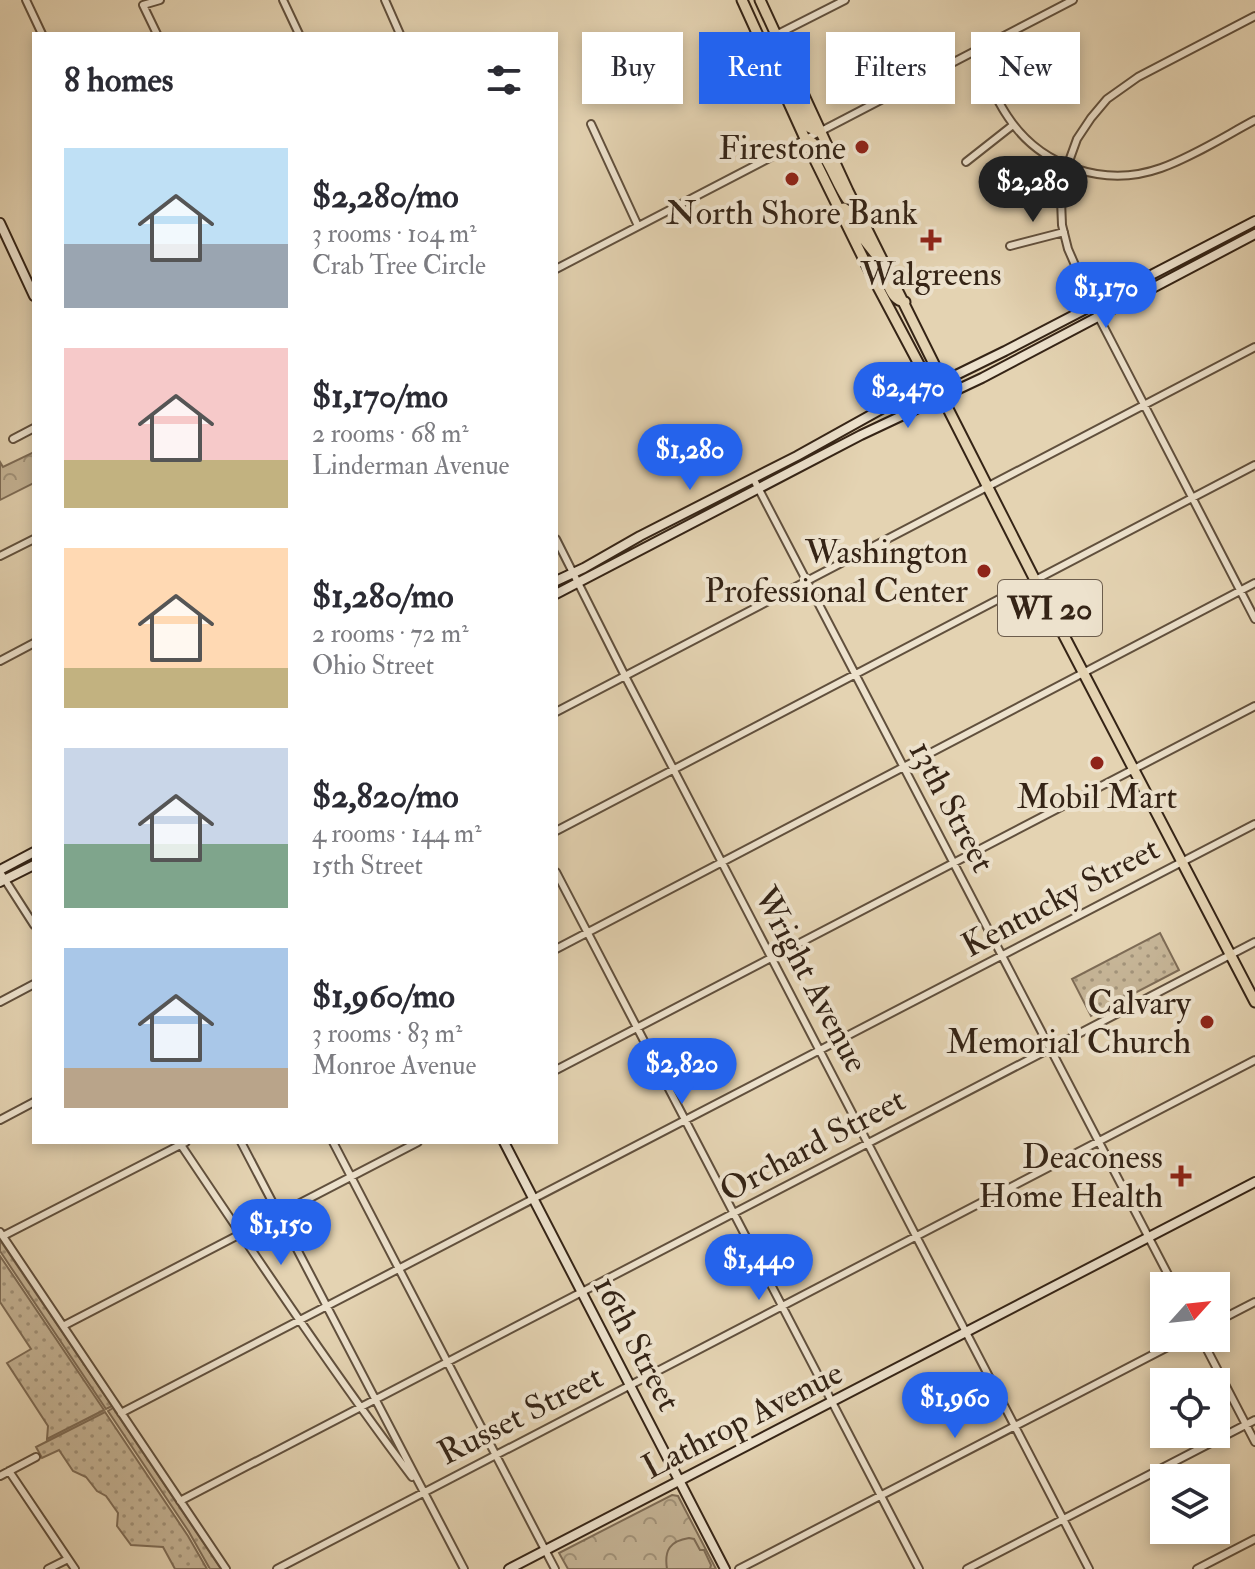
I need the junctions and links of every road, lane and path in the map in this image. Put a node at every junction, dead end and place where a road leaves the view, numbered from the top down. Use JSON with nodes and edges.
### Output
{"nodes":[{"id":1,"x":26,"y":0,"type":"edge"},
{"id":2,"x":160,"y":0,"type":"edge"},
{"id":3,"x":283,"y":0,"type":"edge"},
{"id":4,"x":385,"y":0,"type":"edge"},
{"id":5,"x":742,"y":0,"type":"edge"},
{"id":6,"x":760,"y":0,"type":"edge"},
{"id":7,"x":845,"y":0,"type":"edge"},
{"id":8,"x":1073,"y":0,"type":"edge"},
{"id":9,"x":1255,"y":16,"type":"edge"},
{"id":10,"x":41,"y":32,"type":"edge"},
{"id":11,"x":156,"y":32,"type":"edge"},
{"id":12,"x":298,"y":32,"type":"edge"},
{"id":13,"x":399,"y":32,"type":"edge"},
{"id":14,"x":757,"y":32,"type":"edge"},
{"id":15,"x":775,"y":32,"type":"edge"},
{"id":16,"x":782,"y":32,"type":"edge"},
{"id":17,"x":1012,"y":32,"type":"edge"},
{"id":18,"x":971,"y":53,"type":"edge"},
{"id":19,"x":789,"y":104,"type":"edge"},
{"id":20,"x":799,"y":104,"type":"edge"},
{"id":21,"x":807,"y":104,"type":"edge"},
{"id":22,"x":1000,"y":104,"type":"edge"},
{"id":23,"x":1255,"y":120,"type":"edge"},
{"id":24,"x":591,"y":124,"type":"dead end"},
{"id":25,"x":1013,"y":125,"type":"junction"},
{"id":26,"x":820,"y":132,"type":"junction"},
{"id":27,"x":805,"y":139,"type":"junction"},
{"id":28,"x":966,"y":162,"type":"dead end"},
{"id":29,"x":1067,"y":165,"type":"junction"},
{"id":30,"x":856,"y":207,"type":"junction"},
{"id":31,"x":839,"y":210,"type":"junction"},
{"id":32,"x":1255,"y":221,"type":"edge"},
{"id":33,"x":0,"y":223,"type":"edge"},
{"id":34,"x":638,"y":226,"type":"junction"},
{"id":35,"x":1064,"y":232,"type":"junction"},
{"id":36,"x":1255,"y":234,"type":"edge"},
{"id":37,"x":1010,"y":246,"type":"dead end"},
{"id":38,"x":862,"y":253,"type":"junction"},
{"id":39,"x":886,"y":265,"type":"junction"},
{"id":40,"x":558,"y":268,"type":"edge"},
{"id":41,"x":32,"y":292,"type":"edge"},
{"id":42,"x":905,"y":302,"type":"junction"},
{"id":43,"x":1093,"y":306,"type":"junction"},
{"id":44,"x":1098,"y":316,"type":"junction"},
{"id":45,"x":1255,"y":347,"type":"edge"},
{"id":46,"x":936,"y":383,"type":"junction"},
{"id":47,"x":942,"y":397,"type":"junction"},
{"id":48,"x":1144,"y":405,"type":"junction"},
{"id":49,"x":32,"y":429,"type":"edge"},
{"id":50,"x":13,"y":439,"type":"dead end"},
{"id":51,"x":1255,"y":465,"type":"edge"},
{"id":52,"x":753,"y":478,"type":"junction"},
{"id":53,"x":988,"y":486,"type":"junction"},
{"id":54,"x":758,"y":488,"type":"junction"},
{"id":55,"x":1192,"y":498,"type":"junction"},
{"id":56,"x":32,"y":540,"type":"edge"},
{"id":57,"x":558,"y":543,"type":"edge"},
{"id":58,"x":0,"y":556,"type":"edge"},
{"id":59,"x":572,"y":573,"type":"junction"},
{"id":60,"x":558,"y":580,"type":"edge"},
{"id":61,"x":1035,"y":580,"type":"junction"},
{"id":62,"x":807,"y":581,"type":"junction"},
{"id":63,"x":577,"y":583,"type":"junction"},
{"id":64,"x":1255,"y":583,"type":"edge"},
{"id":65,"x":1241,"y":591,"type":"junction"},
{"id":66,"x":558,"y":593,"type":"edge"},
{"id":67,"x":1255,"y":619,"type":"edge"},
{"id":68,"x":32,"y":644,"type":"edge"},
{"id":69,"x":0,"y":661,"type":"edge"},
{"id":70,"x":1084,"y":673,"type":"junction"},
{"id":71,"x":855,"y":674,"type":"junction"},
{"id":72,"x":625,"y":676,"type":"junction"},
{"id":73,"x":1255,"y":706,"type":"edge"},
{"id":74,"x":558,"y":711,"type":"edge"},
{"id":75,"x":904,"y":767,"type":"junction"},
{"id":76,"x":673,"y":769,"type":"junction"},
{"id":77,"x":1133,"y":769,"type":"junction"},
{"id":78,"x":1255,"y":824,"type":"edge"},
{"id":79,"x":558,"y":830,"type":"edge"},
{"id":80,"x":32,"y":853,"type":"edge"},
{"id":81,"x":722,"y":862,"type":"junction"},
{"id":82,"x":1182,"y":862,"type":"junction"},
{"id":83,"x":954,"y":863,"type":"junction"},
{"id":84,"x":32,"y":866,"type":"edge"},
{"id":85,"x":1,"y":876,"type":"edge"},
{"id":86,"x":558,"y":876,"type":"edge"},
{"id":87,"x":32,"y":922,"type":"edge"},
{"id":88,"x":588,"y":932,"type":"junction"},
{"id":89,"x":1255,"y":942,"type":"edge"},
{"id":90,"x":558,"y":948,"type":"edge"},
{"id":91,"x":1230,"y":955,"type":"junction"},
{"id":92,"x":1002,"y":956,"type":"junction"},
{"id":93,"x":772,"y":958,"type":"junction"},
{"id":94,"x":32,"y":985,"type":"edge"},
{"id":95,"x":0,"y":1002,"type":"edge"},
{"id":96,"x":1255,"y":1002,"type":"edge"},
{"id":97,"x":637,"y":1028,"type":"junction"},
{"id":98,"x":1050,"y":1049,"type":"junction"},
{"id":99,"x":820,"y":1051,"type":"junction"},
{"id":100,"x":1255,"y":1060,"type":"edge"},
{"id":101,"x":558,"y":1069,"type":"edge"},
{"id":102,"x":32,"y":1103,"type":"edge"},
{"id":103,"x":0,"y":1120,"type":"edge"},
{"id":104,"x":686,"y":1121,"type":"junction"},
{"id":105,"x":1099,"y":1142,"type":"junction"},
{"id":106,"x":180,"y":1144,"type":"edge"},
{"id":107,"x":183,"y":1144,"type":"edge"},
{"id":108,"x":242,"y":1144,"type":"edge"},
{"id":109,"x":334,"y":1144,"type":"edge"},
{"id":110,"x":414,"y":1144,"type":"edge"},
{"id":111,"x":505,"y":1144,"type":"edge"},
{"id":112,"x":869,"y":1144,"type":"junction"},
{"id":113,"x":351,"y":1177,"type":"junction"},
{"id":114,"x":1255,"y":1182,"type":"edge"},
{"id":115,"x":534,"y":1200,"type":"junction"},
{"id":116,"x":734,"y":1213,"type":"junction"},
{"id":117,"x":279,"y":1214,"type":"junction"},
{"id":118,"x":1,"y":1234,"type":"edge"},
{"id":119,"x":241,"y":1234,"type":"junction"},
{"id":120,"x":917,"y":1236,"type":"junction"},
{"id":121,"x":1149,"y":1237,"type":"junction"},
{"id":122,"x":399,"y":1270,"type":"junction"},
{"id":123,"x":1167,"y":1272,"type":"edge"},
{"id":124,"x":582,"y":1293,"type":"junction"},
{"id":125,"x":1255,"y":1302,"type":"edge"},
{"id":126,"x":783,"y":1306,"type":"junction"},
{"id":127,"x":327,"y":1307,"type":"junction"},
{"id":128,"x":1230,"y":1315,"type":"edge"},
{"id":129,"x":300,"y":1322,"type":"junction"},
{"id":130,"x":63,"y":1326,"type":"junction"},
{"id":131,"x":966,"y":1332,"type":"junction"},
{"id":132,"x":1158,"y":1352,"type":"edge"},
{"id":133,"x":1208,"y":1352,"type":"edge"},
{"id":134,"x":448,"y":1363,"type":"junction"},
{"id":135,"x":631,"y":1386,"type":"junction"},
{"id":136,"x":376,"y":1400,"type":"junction"},
{"id":137,"x":832,"y":1402,"type":"junction"},
{"id":138,"x":360,"y":1408,"type":"junction"},
{"id":139,"x":121,"y":1413,"type":"junction"},
{"id":140,"x":1255,"y":1420,"type":"edge"},
{"id":141,"x":1246,"y":1425,"type":"junction"},
{"id":142,"x":1016,"y":1427,"type":"junction"},
{"id":143,"x":1255,"y":1442,"type":"edge"},
{"id":144,"x":496,"y":1456,"type":"junction"},
{"id":145,"x":36,"y":1457,"type":"dead end"},
{"id":146,"x":9,"y":1471,"type":"junction"},
{"id":147,"x":0,"y":1476,"type":"edge"},
{"id":148,"x":680,"y":1480,"type":"junction"},
{"id":149,"x":423,"y":1493,"type":"junction"},
{"id":150,"x":881,"y":1496,"type":"junction"},
{"id":151,"x":180,"y":1501,"type":"junction"},
{"id":152,"x":1063,"y":1519,"type":"junction"},
{"id":153,"x":1255,"y":1539,"type":"edge"},
{"id":154,"x":546,"y":1550,"type":"junction"},
{"id":155,"x":68,"y":1559,"type":"junction"},
{"id":156,"x":48,"y":1569,"type":"edge"},
{"id":157,"x":75,"y":1569,"type":"edge"},
{"id":158,"x":226,"y":1569,"type":"edge"},
{"id":159,"x":277,"y":1569,"type":"edge"},
{"id":160,"x":464,"y":1569,"type":"edge"},
{"id":161,"x":509,"y":1569,"type":"edge"},
{"id":162,"x":555,"y":1569,"type":"edge"},
{"id":163,"x":725,"y":1569,"type":"edge"},
{"id":164,"x":739,"y":1569,"type":"edge"},
{"id":165,"x":919,"y":1569,"type":"edge"},
{"id":166,"x":967,"y":1569,"type":"edge"},
{"id":167,"x":1089,"y":1569,"type":"edge"},
{"id":168,"x":1197,"y":1569,"type":"edge"}],
"edges":[{"from":1,"to":10,"type":"street"},
{"from":2,"to":11,"type":"street"},
{"from":3,"to":12,"type":"street"},
{"from":4,"to":13,"type":"street"},
{"from":5,"to":14,"type":"main road","number":"WI 20"},
{"from":6,"to":15,"type":"main road","number":"WI 20"},
{"from":7,"to":16,"type":"street"},
{"from":8,"to":17,"type":"street"},
{"from":9,"to":29,"type":"street"},
{"from":18,"to":26,"type":"street"},
{"from":19,"to":27,"type":"main road","number":"WI 20"},
{"from":20,"to":26,"type":"main road"},
{"from":21,"to":26,"type":"main road","number":"WI 20"},
{"from":22,"to":25,"type":"street"},
{"from":23,"to":29,"type":"street"},
{"from":24,"to":34,"type":"street"},
{"from":25,"to":28,"type":"street"},
{"from":25,"to":29,"type":"street"},
{"from":26,"to":27,"type":"street"},
{"from":26,"to":30,"type":"main road","number":"WI 20"},
{"from":27,"to":30,"type":"main road"},
{"from":27,"to":31,"type":"main road","number":"WI 20"},
{"from":27,"to":34,"type":"street"},
{"from":29,"to":35,"type":"street"},
{"from":30,"to":39,"type":"main road","number":"WI 20"},
{"from":31,"to":38,"type":"main road","number":"WI 20"},
{"from":31,"to":39,"type":"main road"},
{"from":32,"to":43,"type":"street"},
{"from":33,"to":41,"type":"street"},
{"from":34,"to":40,"type":"street"},
{"from":35,"to":37,"type":"street"},
{"from":35,"to":43,"type":"street"},
{"from":36,"to":44,"type":"street"},
{"from":38,"to":42,"type":"main road"},
{"from":38,"to":46,"type":"main road","number":"WI 20"},
{"from":39,"to":42,"type":"main road","number":"WI 20"},
{"from":42,"to":46,"type":"main road","number":"WI 20"},
{"from":43,"to":44,"type":"street"},
{"from":43,"to":46,"type":"street"},
{"from":44,"to":47,"type":"street"},
{"from":44,"to":48,"type":"street"},
{"from":45,"to":48,"type":"street"},
{"from":46,"to":47,"type":"main road","number":"WI 20"},
{"from":46,"to":52,"type":"street"},
{"from":47,"to":53,"type":"main road","number":"WI 20"},
{"from":47,"to":54,"type":"street"},
{"from":48,"to":53,"type":"street"},
{"from":48,"to":55,"type":"street"},
{"from":49,"to":50,"type":"street"},
{"from":51,"to":55,"type":"street"},
{"from":52,"to":54,"type":"street","name":"13th Street"},
{"from":52,"to":59,"type":"street"},
{"from":53,"to":61,"type":"main road","number":"WI 20"},
{"from":53,"to":62,"type":"street"},
{"from":54,"to":62,"type":"street","name":"13th Street"},
{"from":54,"to":63,"type":"street"},
{"from":55,"to":61,"type":"street"},
{"from":55,"to":65,"type":"street"},
{"from":56,"to":58,"type":"street"},
{"from":57,"to":59,"type":"street","name":"Wright Avenue"},
{"from":59,"to":60,"type":"street"},
{"from":59,"to":63,"type":"street","name":"Wright Avenue"},
{"from":61,"to":70,"type":"main road","number":"WI 20"},
{"from":61,"to":71,"type":"street"},
{"from":62,"to":71,"type":"street","name":"13th Street"},
{"from":62,"to":72,"type":"street"},
{"from":63,"to":66,"type":"street"},
{"from":63,"to":72,"type":"street","name":"Wright Avenue"},
{"from":64,"to":65,"type":"street"},
{"from":65,"to":67,"type":"street"},
{"from":65,"to":70,"type":"street"},
{"from":68,"to":69,"type":"street"},
{"from":70,"to":75,"type":"street"},
{"from":70,"to":77,"type":"main road","number":"WI 20"},
{"from":71,"to":75,"type":"street","name":"13th Street"},
{"from":71,"to":76,"type":"street"},
{"from":72,"to":74,"type":"street"},
{"from":72,"to":76,"type":"street","name":"Wright Avenue"},
{"from":73,"to":77,"type":"street"},
{"from":75,"to":81,"type":"street"},
{"from":75,"to":83,"type":"street","name":"13th Street"},
{"from":76,"to":79,"type":"street"},
{"from":76,"to":81,"type":"street","name":"Wright Avenue"},
{"from":77,"to":82,"type":"main road","number":"WI 20"},
{"from":77,"to":83,"type":"street"},
{"from":78,"to":82,"type":"street","name":"Kentucky Street"},
{"from":80,"to":85,"type":"street"},
{"from":81,"to":88,"type":"street"},
{"from":81,"to":93,"type":"street","name":"Wright Avenue"},
{"from":82,"to":91,"type":"main road","number":"WI 20"},
{"from":82,"to":92,"type":"street","name":"Kentucky Street"},
{"from":83,"to":92,"type":"street","name":"13th Street"},
{"from":83,"to":93,"type":"street"},
{"from":84,"to":85,"type":"street"},
{"from":85,"to":87,"type":"street"},
{"from":86,"to":88,"type":"street"},
{"from":88,"to":90,"type":"street"},
{"from":88,"to":97,"type":"street"},
{"from":89,"to":91,"type":"street","name":"Orchard Street"},
{"from":91,"to":96,"type":"main road","number":"WI 20"},
{"from":91,"to":98,"type":"street","name":"Orchard Street"},
{"from":92,"to":98,"type":"street","name":"13th Street"},
{"from":92,"to":99,"type":"street","name":"Kentucky Street"},
{"from":93,"to":97,"type":"street"},
{"from":93,"to":99,"type":"street","name":"Wright Avenue"},
{"from":94,"to":95,"type":"street"},
{"from":97,"to":101,"type":"street"},
{"from":97,"to":104,"type":"street"},
{"from":98,"to":105,"type":"street","name":"13th Street"},
{"from":98,"to":112,"type":"street","name":"Orchard Street"},
{"from":99,"to":104,"type":"street","name":"Kentucky Street"},
{"from":99,"to":112,"type":"street","name":"Wright Avenue"},
{"from":100,"to":105,"type":"street","name":"Russet Street"},
{"from":102,"to":103,"type":"street"},
{"from":104,"to":115,"type":"street","name":"Kentucky Street"},
{"from":104,"to":116,"type":"street"},
{"from":105,"to":120,"type":"street","name":"Russet Street"},
{"from":105,"to":121,"type":"street","name":"13th Street"},
{"from":106,"to":118,"type":"street"},
{"from":107,"to":119,"type":"street"},
{"from":108,"to":117,"type":"street"},
{"from":109,"to":113,"type":"street"},
{"from":110,"to":113,"type":"street"},
{"from":111,"to":115,"type":"street","name":"16th Street"},
{"from":112,"to":116,"type":"street","name":"Orchard Street"},
{"from":112,"to":120,"type":"street","name":"Wright Avenue"},
{"from":113,"to":117,"type":"street"},
{"from":113,"to":122,"type":"street"},
{"from":114,"to":121,"type":"street","name":"Lathrop Avenue"},
{"from":115,"to":122,"type":"street","name":"Kentucky Street"},
{"from":115,"to":124,"type":"street","name":"16th Street"},
{"from":116,"to":124,"type":"street","name":"Orchard Street"},
{"from":116,"to":126,"type":"street"},
{"from":117,"to":119,"type":"street"},
{"from":117,"to":127,"type":"street"},
{"from":118,"to":130,"type":"street"},
{"from":119,"to":129,"type":"street"},
{"from":119,"to":130,"type":"street"},
{"from":120,"to":126,"type":"street","name":"Russet Street"},
{"from":120,"to":131,"type":"street","name":"Wright Avenue"},
{"from":121,"to":123,"type":"street","name":"13th Street"},
{"from":121,"to":131,"type":"street","name":"Lathrop Avenue"},
{"from":122,"to":127,"type":"street","name":"Kentucky Street"},
{"from":122,"to":134,"type":"street"},
{"from":124,"to":134,"type":"street","name":"Orchard Street"},
{"from":124,"to":135,"type":"street","name":"16th Street"},
{"from":125,"to":128,"type":"street"},
{"from":126,"to":135,"type":"street","name":"Russet Street"},
{"from":126,"to":137,"type":"street"},
{"from":127,"to":129,"type":"street","name":"Kentucky Street"},
{"from":127,"to":136,"type":"street"},
{"from":129,"to":138,"type":"street"},
{"from":129,"to":139,"type":"street","name":"Kentucky Street"},
{"from":130,"to":139,"type":"street"},
{"from":131,"to":137,"type":"street","name":"Lathrop Avenue"},
{"from":131,"to":142,"type":"street","name":"Wright Avenue"},
{"from":132,"to":142,"type":"street"},
{"from":133,"to":141,"type":"street"},
{"from":134,"to":136,"type":"street","name":"Orchard Street"},
{"from":134,"to":144,"type":"street"},
{"from":135,"to":144,"type":"street","name":"Russet Street"},
{"from":135,"to":148,"type":"street","name":"16th Street"},
{"from":136,"to":138,"type":"street","name":"Orchard Street"},
{"from":136,"to":149,"type":"street"},
{"from":137,"to":148,"type":"street","name":"Lathrop Avenue"},
{"from":137,"to":150,"type":"street"},
{"from":138,"to":149,"type":"street"},
{"from":138,"to":151,"type":"street","name":"Orchard Street"},
{"from":139,"to":151,"type":"street"},
{"from":140,"to":141,"type":"street"},
{"from":141,"to":143,"type":"street"},
{"from":141,"to":152,"type":"street"},
{"from":142,"to":150,"type":"street"},
{"from":142,"to":152,"type":"street","name":"Wright Avenue"},
{"from":144,"to":149,"type":"street","name":"Russet Street"},
{"from":144,"to":154,"type":"street"},
{"from":145,"to":146,"type":"street"},
{"from":146,"to":147,"type":"street"},
{"from":146,"to":155,"type":"street"},
{"from":148,"to":154,"type":"street","name":"Lathrop Avenue"},
{"from":148,"to":163,"type":"street","name":"16th Street"},
{"from":149,"to":159,"type":"street","name":"Russet Street"},
{"from":149,"to":160,"type":"street"},
{"from":150,"to":164,"type":"street"},
{"from":150,"to":165,"type":"street"},
{"from":151,"to":158,"type":"street"},
{"from":152,"to":166,"type":"street"},
{"from":152,"to":167,"type":"street","name":"Wright Avenue"},
{"from":153,"to":168,"type":"street"},
{"from":154,"to":161,"type":"street","name":"Lathrop Avenue"},
{"from":154,"to":162,"type":"street"},
{"from":155,"to":156,"type":"street"},
{"from":155,"to":157,"type":"street"}]}
